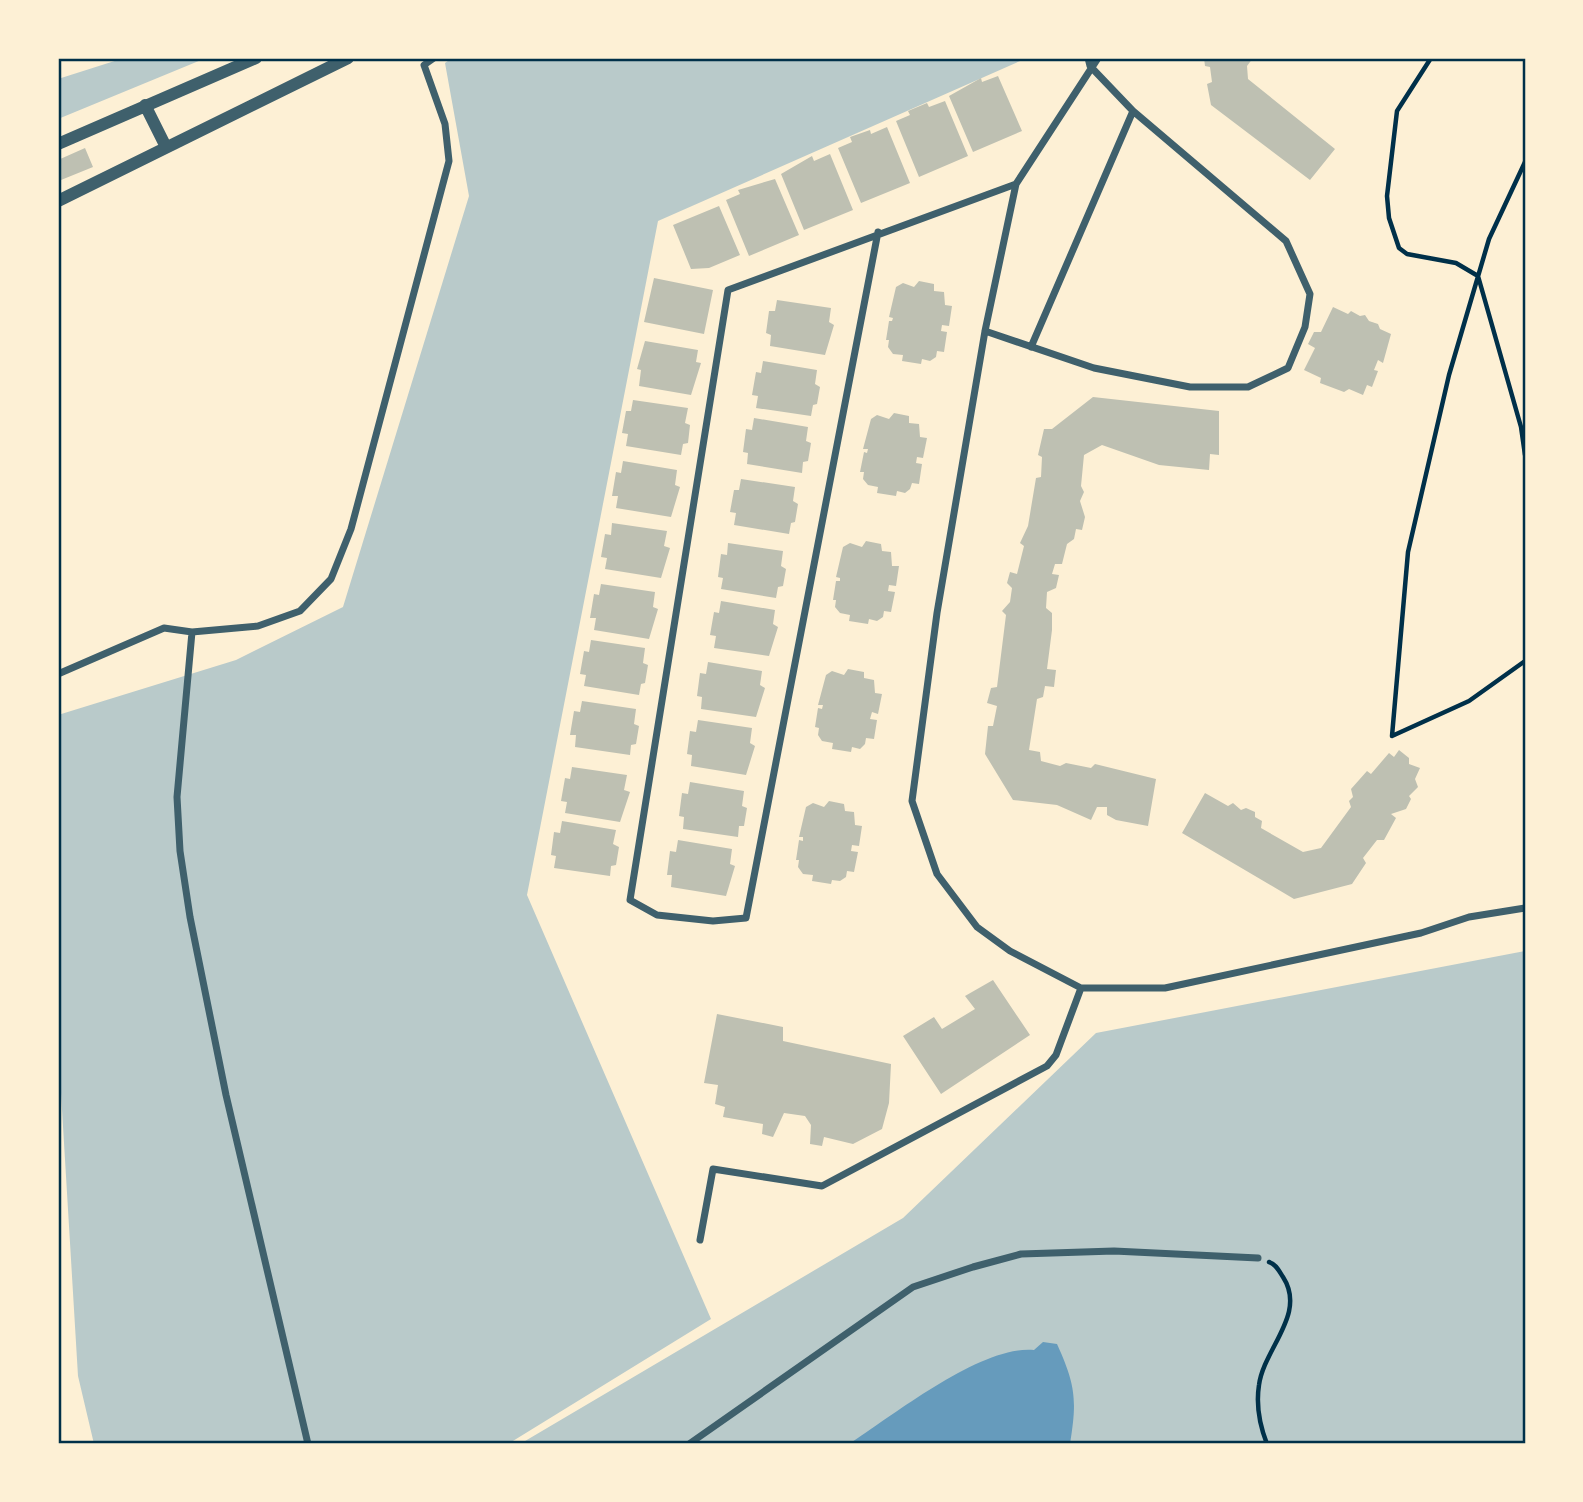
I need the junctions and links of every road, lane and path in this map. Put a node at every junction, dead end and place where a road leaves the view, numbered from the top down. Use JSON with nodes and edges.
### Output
{"nodes":[{"id":1,"x":256,"y":58,"type":"edge"},
{"id":2,"x":348,"y":58,"type":"edge"},
{"id":3,"x":434,"y":58,"type":"edge"},
{"id":4,"x":1098,"y":58,"type":"edge"},
{"id":5,"x":1431,"y":58,"type":"edge"},
{"id":6,"x":1089,"y":62,"type":"edge"},
{"id":7,"x":145,"y":105,"type":"junction"},
{"id":8,"x":1133,"y":111,"type":"junction"},
{"id":9,"x":58,"y":144,"type":"edge"},
{"id":10,"x":165,"y":145,"type":"junction"},
{"id":11,"x":1525,"y":162,"type":"edge"},
{"id":12,"x":1016,"y":184,"type":"junction"},
{"id":13,"x":58,"y":201,"type":"edge"},
{"id":14,"x":878,"y":232,"type":"junction"},
{"id":15,"x":1478,"y":276,"type":"junction"},
{"id":16,"x":985,"y":331,"type":"junction"},
{"id":17,"x":1031,"y":347,"type":"junction"},
{"id":18,"x":1525,"y":455,"type":"edge"},
{"id":19,"x":192,"y":632,"type":"junction"},
{"id":20,"x":1525,"y":661,"type":"edge"},
{"id":21,"x":58,"y":674,"type":"edge"},
{"id":22,"x":1525,"y":908,"type":"edge"},
{"id":23,"x":1081,"y":988,"type":"junction"},
{"id":24,"x":700,"y":1240,"type":"dead end"},
{"id":25,"x":1258,"y":1258,"type":"joint"},
{"id":26,"x":308,"y":1444,"type":"edge"},
{"id":27,"x":689,"y":1444,"type":"edge"},
{"id":28,"x":1267,"y":1444,"type":"edge"}],
"edges":[{"from":1,"to":7,"type":"street"},
{"from":2,"to":10,"type":"street"},
{"from":3,"to":19,"type":"street"},
{"from":4,"to":6,"type":"street"},
{"from":5,"to":15,"type":"path"},
{"from":6,"to":8,"type":"street"},
{"from":6,"to":12,"type":"street"},
{"from":7,"to":9,"type":"street"},
{"from":7,"to":10,"type":"street"},
{"from":8,"to":17,"type":"street"},
{"from":8,"to":17,"type":"street"},
{"from":10,"to":13,"type":"street"},
{"from":11,"to":15,"type":"path"},
{"from":12,"to":14,"type":"street"},
{"from":12,"to":16,"type":"street"},
{"from":14,"to":14,"type":"street"},
{"from":15,"to":18,"type":"path"},
{"from":15,"to":20,"type":"path"},
{"from":16,"to":17,"type":"street"},
{"from":16,"to":23,"type":"street"},
{"from":19,"to":21,"type":"street"},
{"from":19,"to":26,"type":"street"},
{"from":22,"to":23,"type":"street"},
{"from":23,"to":24,"type":"street"},
{"from":25,"to":27,"type":"street"},
{"from":25,"to":28,"type":"path"}]}
